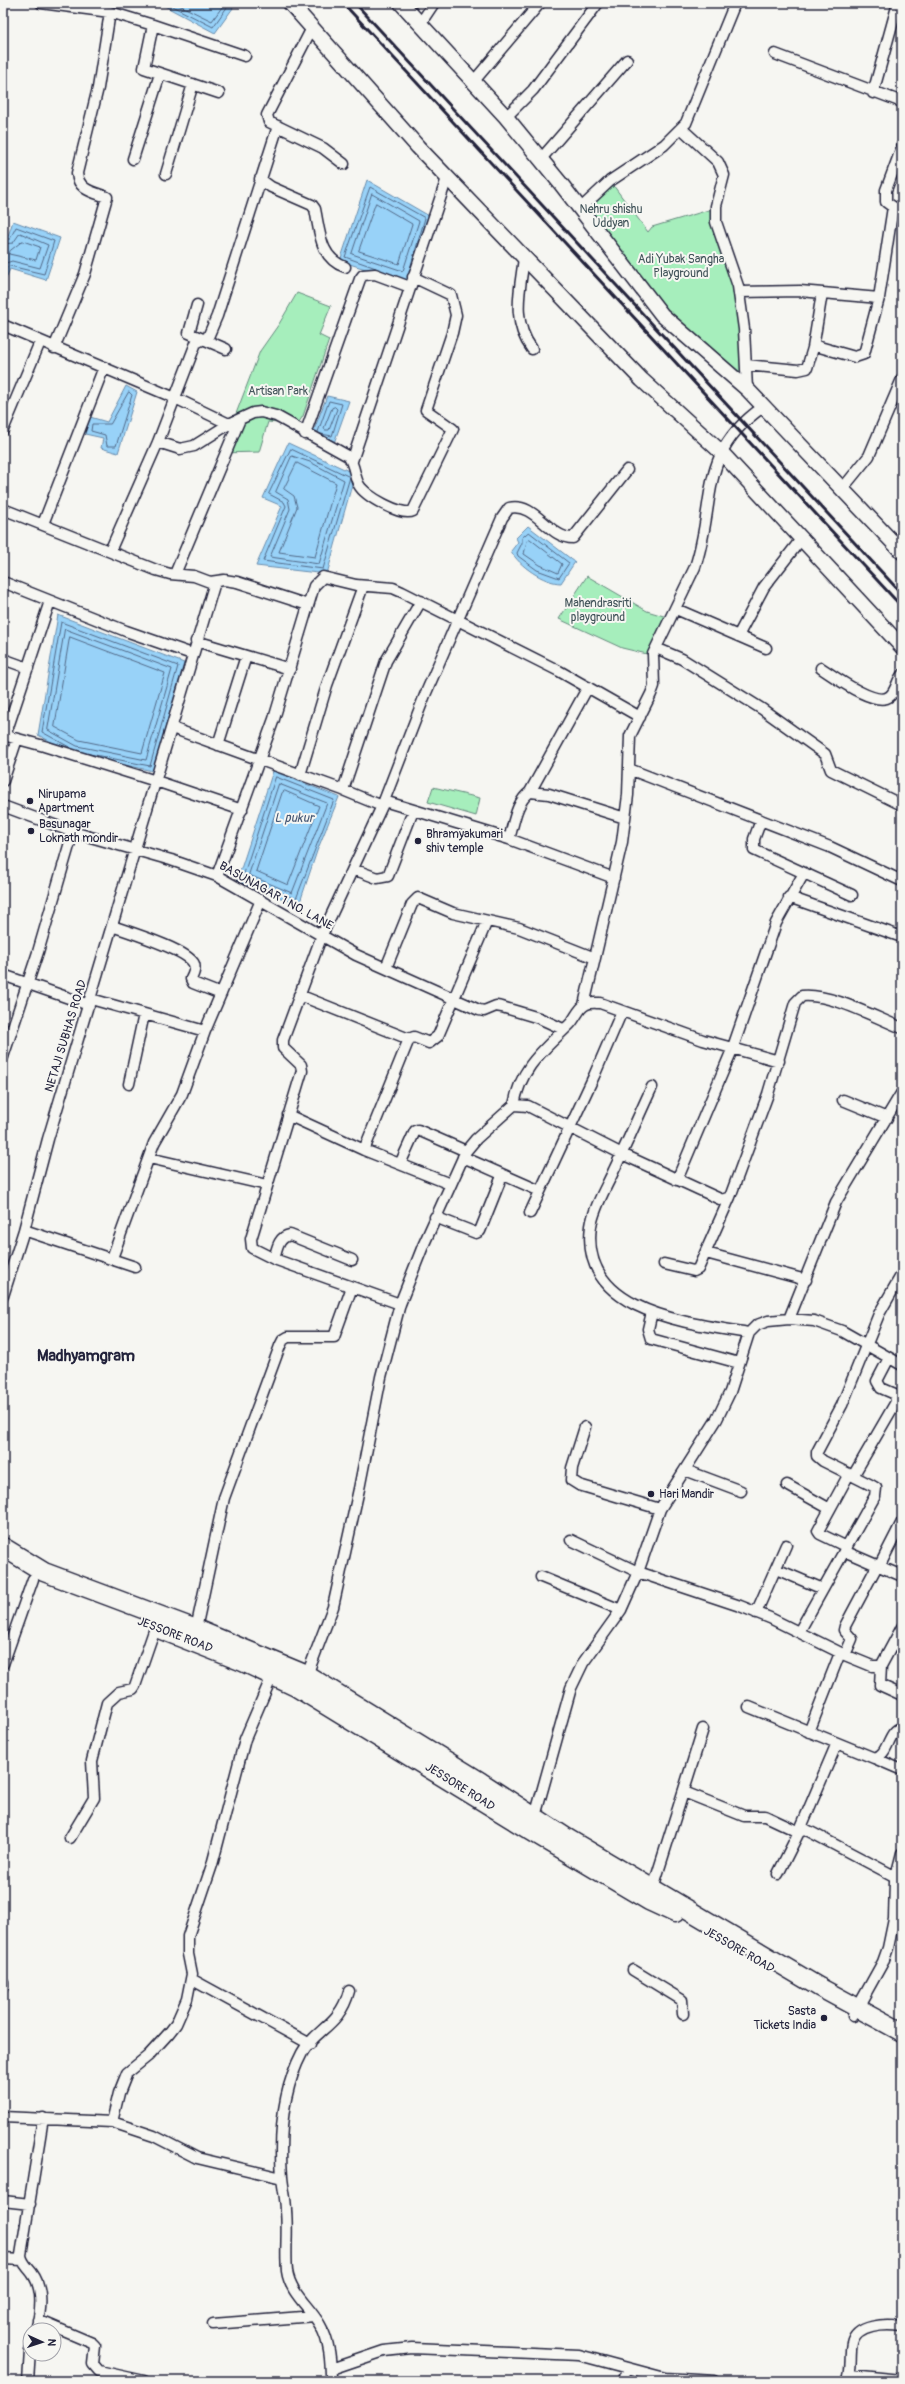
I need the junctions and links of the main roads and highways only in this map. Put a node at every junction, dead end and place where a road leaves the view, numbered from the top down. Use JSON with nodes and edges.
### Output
{"nodes":[{"id":1,"x":3,"y":1547,"type":"edge"},
{"id":2,"x":3,"y":1560,"type":"edge"},
{"id":3,"x":533,"y":1824,"type":"junction"},
{"id":4,"x":855,"y":2012,"type":"junction"},
{"id":5,"x":902,"y":2032,"type":"edge"},
{"id":6,"x":902,"y":2045,"type":"edge"}],
"edges":[{"from":1,"to":3,"type":"highway"},
{"from":2,"to":3,"type":"highway","name":"JESSORE ROAD"},
{"from":3,"to":4,"type":"highway"},
{"from":3,"to":4,"type":"highway","name":"JESSORE ROAD"},
{"from":4,"to":5,"type":"highway"},
{"from":4,"to":6,"type":"highway","name":"JESSORE ROAD"}]}
